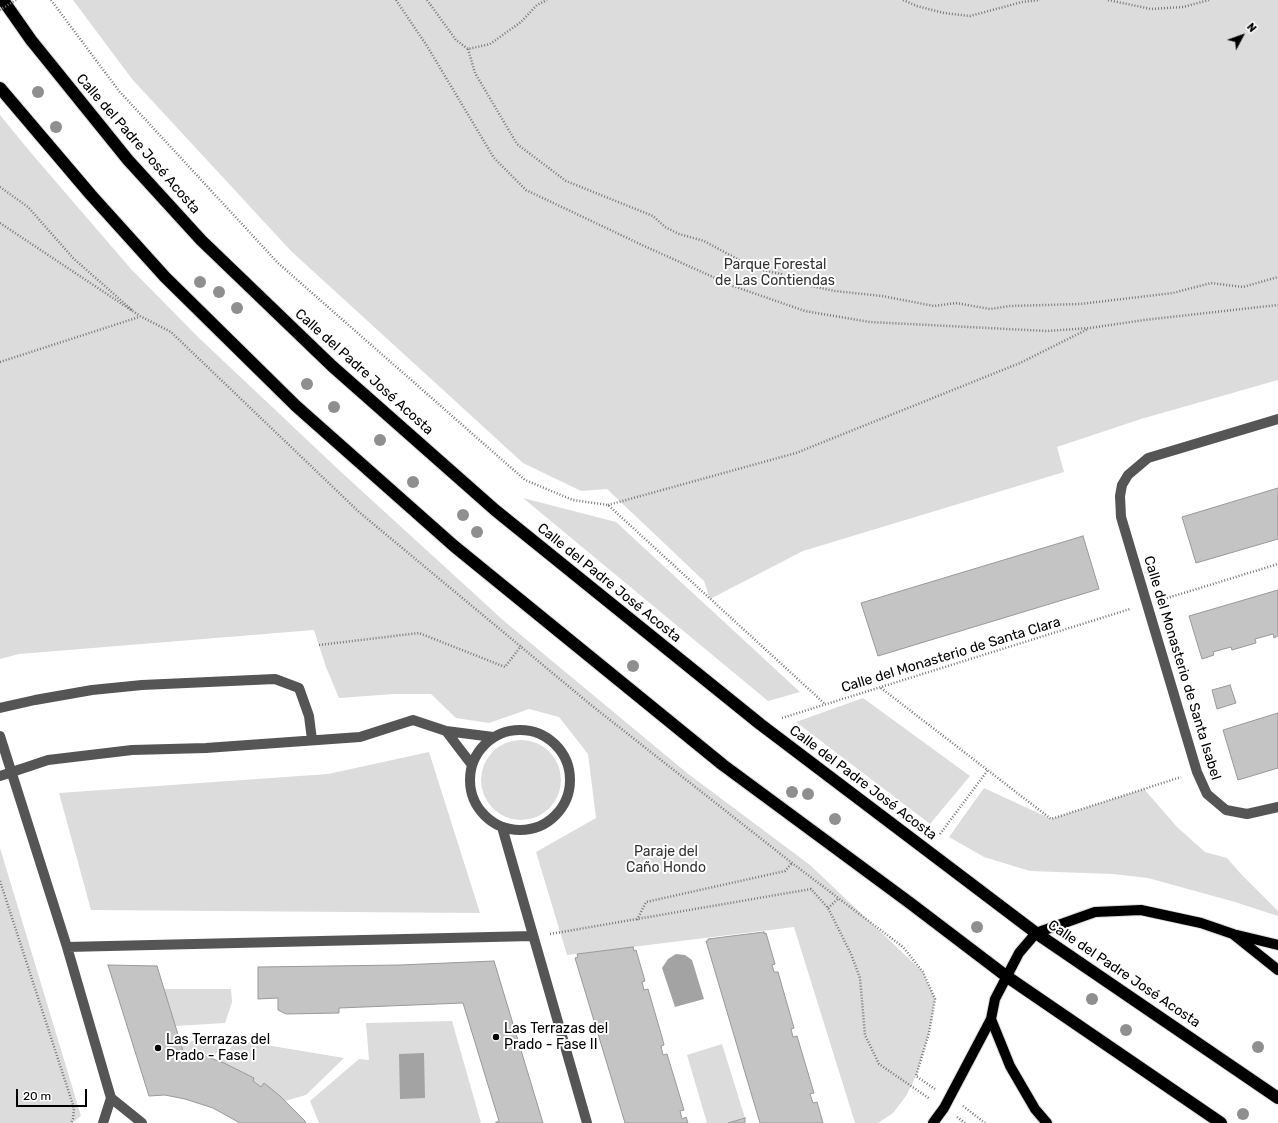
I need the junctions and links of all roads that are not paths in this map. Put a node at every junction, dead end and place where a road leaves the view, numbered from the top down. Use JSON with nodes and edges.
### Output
{"nodes":[{"id":1,"x":3,"y":0,"type":"edge"},
{"id":2,"x":0,"y":88,"type":"edge"},
{"id":3,"x":1278,"y":419,"type":"edge"},
{"id":4,"x":0,"y":708,"type":"edge"},
{"id":5,"x":446,"y":731,"type":"junction"},
{"id":6,"x":0,"y":736,"type":"edge"},
{"id":7,"x":493,"y":737,"type":"junction"},
{"id":8,"x":312,"y":740,"type":"junction"},
{"id":9,"x":472,"y":765,"type":"junction"},
{"id":10,"x":10,"y":771,"type":"junction"},
{"id":11,"x":0,"y":776,"type":"edge"},
{"id":12,"x":1278,"y":807,"type":"edge"},
{"id":13,"x":502,"y":827,"type":"junction"},
{"id":14,"x":1036,"y":933,"type":"junction"},
{"id":15,"x":1233,"y":934,"type":"junction"},
{"id":16,"x":533,"y":936,"type":"junction"},
{"id":17,"x":1278,"y":945,"type":"edge"},
{"id":18,"x":67,"y":947,"type":"junction"},
{"id":19,"x":1278,"y":970,"type":"edge"},
{"id":20,"x":1006,"y":976,"type":"junction"},
{"id":21,"x":991,"y":1019,"type":"junction"},
{"id":22,"x":111,"y":1098,"type":"junction"},
{"id":23,"x":1278,"y":1098,"type":"edge"},
{"id":24,"x":103,"y":1123,"type":"edge"},
{"id":25,"x":142,"y":1123,"type":"edge"},
{"id":26,"x":587,"y":1123,"type":"edge"},
{"id":27,"x":933,"y":1123,"type":"edge"},
{"id":28,"x":1047,"y":1123,"type":"edge"},
{"id":29,"x":1221,"y":1123,"type":"edge"}],
"edges":[{"from":1,"to":14,"type":"highway","name":"Calle del Padre José Acosta"},
{"from":2,"to":20,"type":"highway"},
{"from":3,"to":12,"type":"street","name":"Calle del Monasterio de Santa Isabel"},
{"from":4,"to":8,"type":"street"},
{"from":5,"to":7,"type":"street"},
{"from":5,"to":8,"type":"street"},
{"from":5,"to":9,"type":"street"},
{"from":6,"to":10,"type":"street"},
{"from":7,"to":9,"type":"street"},
{"from":7,"to":13,"type":"street"},
{"from":8,"to":10,"type":"street"},
{"from":9,"to":13,"type":"street"},
{"from":10,"to":11,"type":"street"},
{"from":10,"to":18,"type":"street"},
{"from":13,"to":16,"type":"street"},
{"from":14,"to":15,"type":"main road"},
{"from":14,"to":20,"type":"main road"},
{"from":14,"to":23,"type":"highway","name":"Calle del Padre José Acosta"},
{"from":15,"to":17,"type":"main road"},
{"from":15,"to":19,"type":"main road"},
{"from":16,"to":18,"type":"street"},
{"from":16,"to":26,"type":"street"},
{"from":18,"to":22,"type":"street"},
{"from":20,"to":21,"type":"main road"},
{"from":20,"to":29,"type":"highway"},
{"from":21,"to":27,"type":"main road"},
{"from":21,"to":28,"type":"main road"},
{"from":22,"to":24,"type":"street"},
{"from":22,"to":25,"type":"street"}]}
